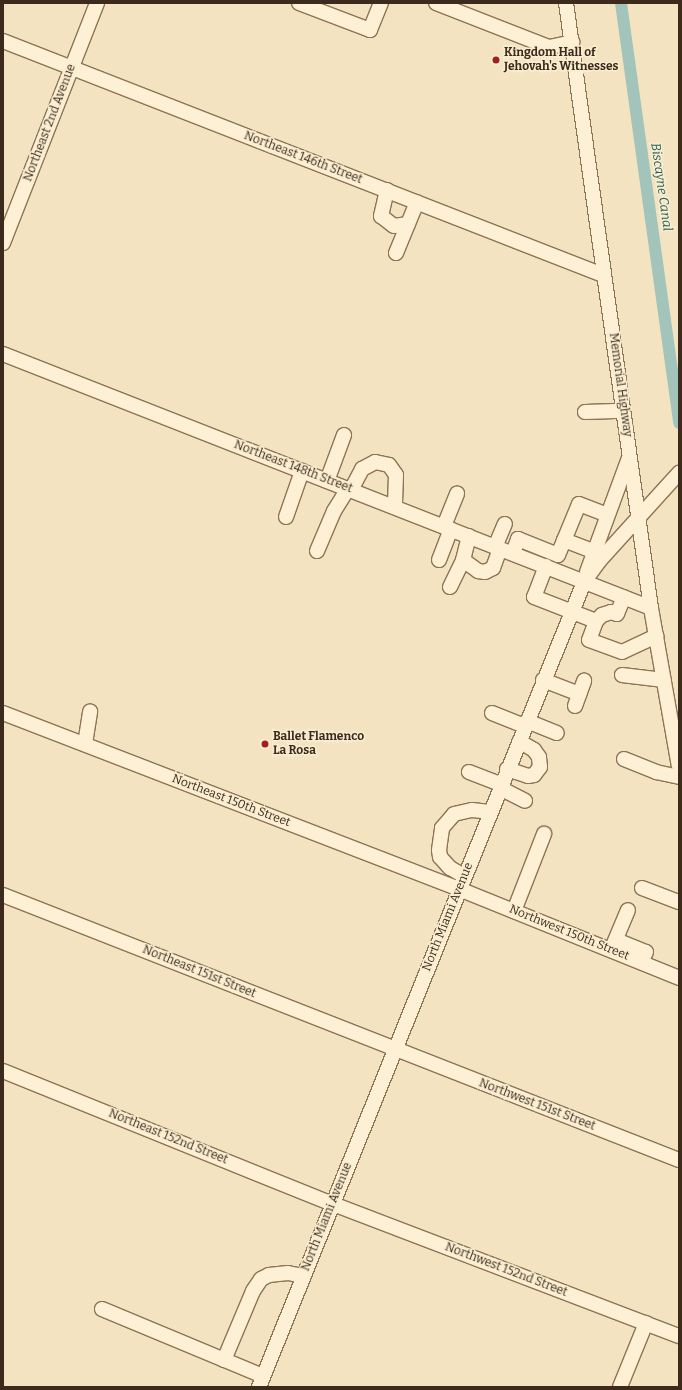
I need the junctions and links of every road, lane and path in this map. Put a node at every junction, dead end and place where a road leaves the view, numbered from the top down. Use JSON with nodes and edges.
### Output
{"nodes":[{"id":1,"x":96,"y":3,"type":"edge"},
{"id":2,"x":299,"y":3,"type":"edge"},
{"id":3,"x":381,"y":3,"type":"edge"},
{"id":4,"x":436,"y":3,"type":"edge"},
{"id":5,"x":566,"y":3,"type":"edge"},
{"id":6,"x":3,"y":41,"type":"edge"},
{"id":7,"x":572,"y":42,"type":"junction"},
{"id":8,"x":72,"y":66,"type":"junction"},
{"id":9,"x":387,"y":190,"type":"junction"},
{"id":10,"x":417,"y":202,"type":"junction"},
{"id":11,"x":408,"y":224,"type":"junction"},
{"id":12,"x":3,"y":243,"type":"edge"},
{"id":13,"x":396,"y":253,"type":"dead end"},
{"id":14,"x":603,"y":275,"type":"junction"},
{"id":15,"x":3,"y":354,"type":"edge"},
{"id":16,"x":623,"y":411,"type":"junction"},
{"id":17,"x":585,"y":412,"type":"dead end"},
{"id":18,"x":344,"y":435,"type":"dead end"},
{"id":19,"x":630,"y":455,"type":"junction"},
{"id":20,"x":302,"y":471,"type":"junction"},
{"id":21,"x":679,"y":473,"type":"edge"},
{"id":22,"x":328,"y":481,"type":"junction"},
{"id":23,"x":349,"y":489,"type":"junction"},
{"id":24,"x":457,"y":494,"type":"dead end"},
{"id":25,"x":395,"y":507,"type":"junction"},
{"id":26,"x":607,"y":515,"type":"junction"},
{"id":27,"x":286,"y":517,"type":"dead end"},
{"id":28,"x":639,"y":517,"type":"junction"},
{"id":29,"x":505,"y":524,"type":"dead end"},
{"id":30,"x":447,"y":528,"type":"junction"},
{"id":31,"x":469,"y":536,"type":"junction"},
{"id":32,"x":564,"y":540,"type":"junction"},
{"id":33,"x":503,"y":550,"type":"junction"},
{"id":34,"x":317,"y":551,"type":"dead end"},
{"id":35,"x":593,"y":551,"type":"junction"},
{"id":36,"x":439,"y":560,"type":"dead end"},
{"id":37,"x":463,"y":560,"type":"junction"},
{"id":38,"x":546,"y":566,"type":"junction"},
{"id":39,"x":584,"y":582,"type":"junction"},
{"id":40,"x":450,"y":587,"type":"dead end"},
{"id":41,"x":624,"y":597,"type":"junction"},
{"id":42,"x":651,"y":608,"type":"junction"},
{"id":43,"x":571,"y":611,"type":"junction"},
{"id":44,"x":596,"y":622,"type":"junction"},
{"id":45,"x":656,"y":636,"type":"junction"},
{"id":46,"x":622,"y":675,"type":"dead end"},
{"id":47,"x":543,"y":680,"type":"junction"},
{"id":48,"x":664,"y":680,"type":"junction"},
{"id":49,"x":579,"y":694,"type":"dead end"},
{"id":50,"x":90,"y":711,"type":"dead end"},
{"id":51,"x":3,"y":713,"type":"edge"},
{"id":52,"x":492,"y":713,"type":"dead end"},
{"id":53,"x":526,"y":723,"type":"junction"},
{"id":54,"x":557,"y":733,"type":"dead end"},
{"id":55,"x":519,"y":741,"type":"junction"},
{"id":56,"x":85,"y":744,"type":"junction"},
{"id":57,"x":624,"y":759,"type":"dead end"},
{"id":58,"x":679,"y":766,"type":"edge"},
{"id":59,"x":507,"y":770,"type":"junction"},
{"id":60,"x":469,"y":772,"type":"dead end"},
{"id":61,"x":679,"y":777,"type":"edge"},
{"id":62,"x":500,"y":786,"type":"junction"},
{"id":63,"x":526,"y":802,"type":"dead end"},
{"id":64,"x":490,"y":812,"type":"junction"},
{"id":65,"x":544,"y":834,"type":"dead end"},
{"id":66,"x":461,"y":882,"type":"junction"},
{"id":67,"x":642,"y":888,"type":"dead end"},
{"id":68,"x":3,"y":895,"type":"edge"},
{"id":69,"x":679,"y":902,"type":"edge"},
{"id":70,"x":628,"y":910,"type":"dead end"},
{"id":71,"x":514,"y":911,"type":"junction"},
{"id":72,"x":614,"y":945,"type":"junction"},
{"id":73,"x":679,"y":978,"type":"edge"},
{"id":74,"x":394,"y":1050,"type":"junction"},
{"id":75,"x":3,"y":1071,"type":"edge"},
{"id":76,"x":679,"y":1160,"type":"edge"},
{"id":77,"x":333,"y":1204,"type":"junction"},
{"id":78,"x":304,"y":1276,"type":"junction"},
{"id":79,"x":102,"y":1309,"type":"dead end"},
{"id":80,"x":646,"y":1323,"type":"junction"},
{"id":81,"x":679,"y":1336,"type":"edge"},
{"id":82,"x":224,"y":1360,"type":"junction"},
{"id":83,"x":261,"y":1382,"type":"edge"},
{"id":84,"x":620,"y":1387,"type":"edge"}],
"edges":[{"from":1,"to":8,"type":"street","name":"Northeast 2nd Avenue"},
{"from":2,"to":3,"type":"street"},
{"from":4,"to":7,"type":"street"},
{"from":5,"to":7,"type":"street","name":"Memorial Highway"},
{"from":6,"to":8,"type":"street","name":"Northeast 146th Street"},
{"from":7,"to":14,"type":"street","name":"Memorial Highway"},
{"from":8,"to":9,"type":"street","name":"Northeast 146th Street"},
{"from":8,"to":12,"type":"street","name":"Northeast 2nd Avenue"},
{"from":9,"to":10,"type":"street","name":"Northeast 146th Street"},
{"from":9,"to":11,"type":"street"},
{"from":10,"to":11,"type":"street"},
{"from":10,"to":14,"type":"street","name":"Northeast 146th Street"},
{"from":11,"to":13,"type":"street"},
{"from":14,"to":16,"type":"street","name":"Memorial Highway"},
{"from":15,"to":20,"type":"street","name":"Northeast 148th Street"},
{"from":16,"to":17,"type":"street"},
{"from":16,"to":19,"type":"street","name":"Memorial Highway"},
{"from":18,"to":22,"type":"street"},
{"from":19,"to":26,"type":"street"},
{"from":19,"to":28,"type":"street","name":"Memorial Highway"},
{"from":20,"to":22,"type":"street","name":"Northeast 148th Street"},
{"from":20,"to":27,"type":"street"},
{"from":21,"to":28,"type":"street","name":"North Miami Avenue"},
{"from":22,"to":23,"type":"street","name":"Northeast 148th Street"},
{"from":23,"to":25,"type":"street","name":"Northeast 148th Street"},
{"from":23,"to":25,"type":"street"},
{"from":23,"to":34,"type":"street"},
{"from":24,"to":30,"type":"street"},
{"from":25,"to":30,"type":"street","name":"Northeast 148th Street"},
{"from":26,"to":32,"type":"street"},
{"from":26,"to":35,"type":"street"},
{"from":28,"to":39,"type":"street","name":"North Miami Avenue"},
{"from":28,"to":42,"type":"street","name":"Memorial Highway"},
{"from":29,"to":33,"type":"street"},
{"from":30,"to":31,"type":"street","name":"Northeast 148th Street"},
{"from":30,"to":36,"type":"street"},
{"from":31,"to":33,"type":"street","name":"Northeast 148th Street"},
{"from":31,"to":37,"type":"street"},
{"from":32,"to":33,"type":"street"},
{"from":32,"to":35,"type":"street"},
{"from":33,"to":37,"type":"street"},
{"from":33,"to":38,"type":"street","name":"Northeast 148th Street"},
{"from":35,"to":39,"type":"street"},
{"from":37,"to":40,"type":"street"},
{"from":38,"to":39,"type":"street","name":"Northeast 148th Street"},
{"from":38,"to":43,"type":"street"},
{"from":39,"to":41,"type":"street","name":"Northeast 148th Street"},
{"from":39,"to":43,"type":"street","name":"North Miami Avenue"},
{"from":41,"to":42,"type":"street","name":"Northeast 148th Street"},
{"from":41,"to":44,"type":"street"},
{"from":42,"to":45,"type":"street","name":"Memorial Highway"},
{"from":43,"to":44,"type":"street"},
{"from":43,"to":47,"type":"street","name":"North Miami Avenue"},
{"from":44,"to":45,"type":"street"},
{"from":45,"to":48,"type":"street","name":"Memorial Highway"},
{"from":46,"to":48,"type":"street"},
{"from":47,"to":49,"type":"street"},
{"from":47,"to":53,"type":"street","name":"North Miami Avenue"},
{"from":48,"to":58,"type":"street","name":"Memorial Highway"},
{"from":50,"to":56,"type":"street"},
{"from":51,"to":56,"type":"street","name":"Northeast 150th Street"},
{"from":52,"to":53,"type":"street"},
{"from":53,"to":54,"type":"street"},
{"from":53,"to":55,"type":"street","name":"North Miami Avenue"},
{"from":55,"to":59,"type":"street","name":"North Miami Avenue"},
{"from":55,"to":59,"type":"street"},
{"from":56,"to":66,"type":"street","name":"Northeast 150th Street"},
{"from":57,"to":61,"type":"street"},
{"from":59,"to":62,"type":"street","name":"North Miami Avenue"},
{"from":60,"to":62,"type":"street"},
{"from":62,"to":63,"type":"street"},
{"from":62,"to":64,"type":"street","name":"North Miami Avenue"},
{"from":64,"to":66,"type":"street","name":"North Miami Avenue"},
{"from":64,"to":66,"type":"street"},
{"from":65,"to":71,"type":"street"},
{"from":66,"to":71,"type":"street","name":"Northwest 150th Street"},
{"from":66,"to":74,"type":"street","name":"North Miami Avenue"},
{"from":67,"to":69,"type":"street"},
{"from":68,"to":74,"type":"street","name":"Northeast 151st Street"},
{"from":70,"to":72,"type":"street"},
{"from":71,"to":72,"type":"street","name":"Northwest 150th Street"},
{"from":72,"to":73,"type":"street","name":"Northwest 150th Street"},
{"from":74,"to":76,"type":"street","name":"Northwest 151st Street"},
{"from":74,"to":77,"type":"street","name":"North Miami Avenue"},
{"from":75,"to":77,"type":"street","name":"Northeast 152nd Street"},
{"from":77,"to":78,"type":"street","name":"North Miami Avenue"},
{"from":77,"to":80,"type":"street","name":"Northwest 152nd Street"},
{"from":78,"to":82,"type":"street"},
{"from":78,"to":83,"type":"street","name":"North Miami Avenue"},
{"from":79,"to":82,"type":"street"},
{"from":80,"to":81,"type":"street","name":"Northwest 152nd Street"},
{"from":80,"to":84,"type":"street"},
{"from":82,"to":83,"type":"street"}]}
